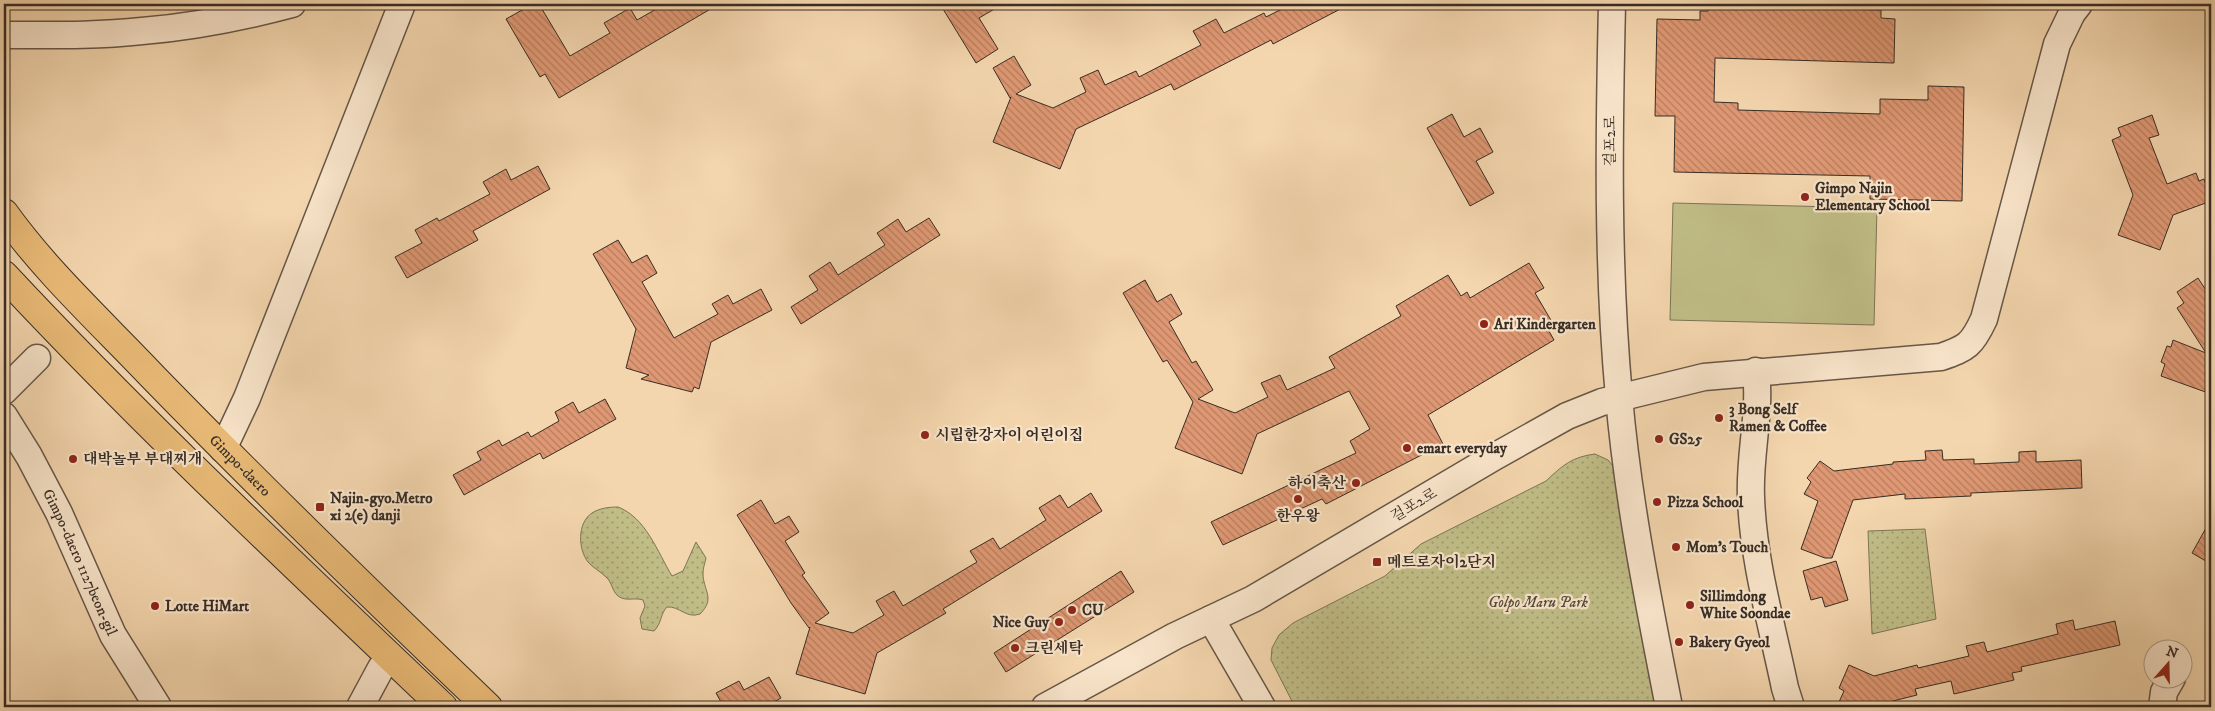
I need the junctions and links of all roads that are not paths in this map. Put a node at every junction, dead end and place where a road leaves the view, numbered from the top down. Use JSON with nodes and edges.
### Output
{"nodes":[{"id":1,"x":292,"y":4,"type":"edge"},
{"id":2,"x":402,"y":4,"type":"edge"},
{"id":3,"x":1612,"y":4,"type":"edge"},
{"id":4,"x":2079,"y":4,"type":"edge"},
{"id":5,"x":2099,"y":4,"type":"edge"},
{"id":6,"x":4,"y":34,"type":"edge"},
{"id":7,"x":4,"y":213,"type":"edge"},
{"id":8,"x":4,"y":275,"type":"edge"},
{"id":9,"x":37,"y":358,"type":"dead end"},
{"id":10,"x":1757,"y":377,"type":"junction"},
{"id":11,"x":4,"y":391,"type":"edge"},
{"id":12,"x":1620,"y":404,"type":"junction"},
{"id":13,"x":4,"y":416,"type":"edge"},
{"id":14,"x":223,"y":449,"type":"junction"},
{"id":15,"x":1216,"y":626,"type":"junction"},
{"id":16,"x":381,"y":668,"type":"dead end"},
{"id":17,"x":2166,"y":688,"type":"edge"},
{"id":18,"x":158,"y":707,"type":"edge"},
{"id":19,"x":360,"y":707,"type":"edge"},
{"id":20,"x":443,"y":707,"type":"edge"},
{"id":21,"x":488,"y":707,"type":"edge"},
{"id":22,"x":1045,"y":707,"type":"edge"},
{"id":23,"x":1071,"y":707,"type":"edge"},
{"id":24,"x":1262,"y":707,"type":"edge"},
{"id":25,"x":1669,"y":707,"type":"edge"},
{"id":26,"x":1791,"y":707,"type":"edge"},
{"id":27,"x":2162,"y":707,"type":"edge"}],
"edges":[{"from":1,"to":6,"type":"street"},
{"from":2,"to":14,"type":"street"},
{"from":3,"to":12,"type":"street","name":"걸포2로"},
{"from":4,"to":10,"type":"street"},
{"from":5,"to":10,"type":"street"},
{"from":7,"to":14,"type":"main road","name":"Gimpo-daero"},
{"from":8,"to":20,"type":"main road"},
{"from":9,"to":11,"type":"street"},
{"from":10,"to":12,"type":"street","name":"걸포2로"},
{"from":10,"to":26,"type":"street"},
{"from":12,"to":15,"type":"street","name":"걸포2로"},
{"from":12,"to":25,"type":"street","name":"걸포2로"},
{"from":13,"to":18,"type":"street","name":"Gimpo-daero 1127beon-gil"},
{"from":14,"to":21,"type":"main road","name":"Gimpo-daero"},
{"from":15,"to":22,"type":"street","name":"걸포2로"},
{"from":15,"to":23,"type":"street","name":"걸포2로"},
{"from":15,"to":24,"type":"street"},
{"from":16,"to":19,"type":"street"},
{"from":17,"to":27,"type":"street"}]}
